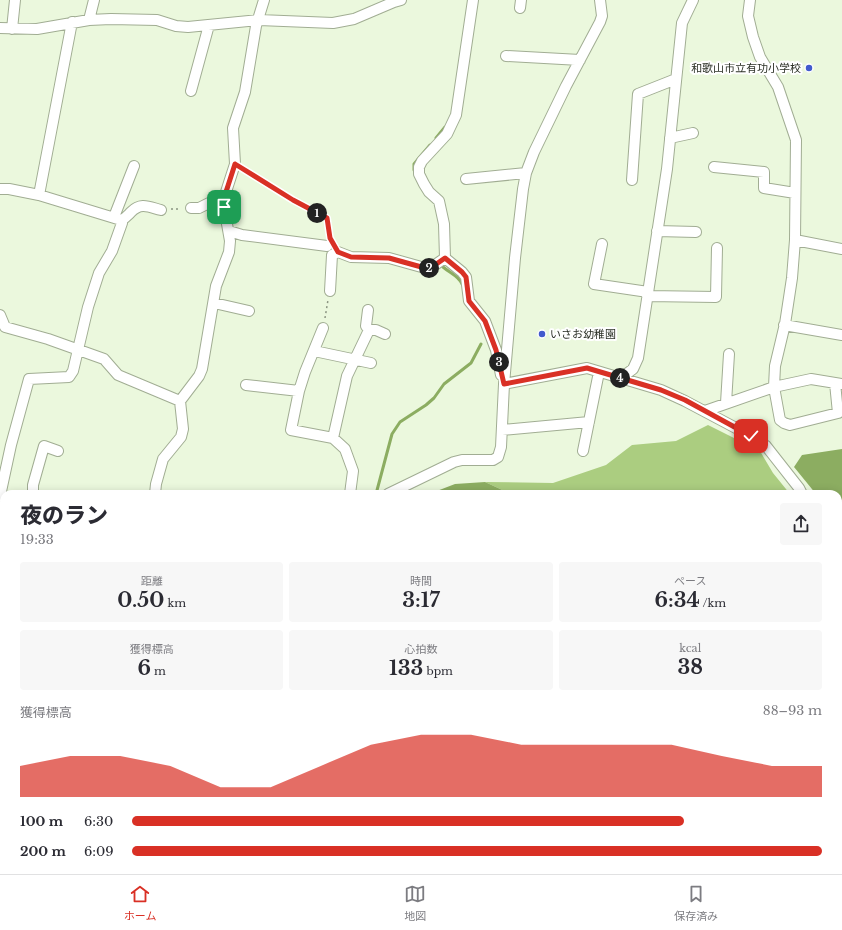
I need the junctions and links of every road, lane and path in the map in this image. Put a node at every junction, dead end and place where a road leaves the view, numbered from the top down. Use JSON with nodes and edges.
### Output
{"nodes":[{"id":1,"x":15,"y":0,"type":"edge"},
{"id":2,"x":94,"y":0,"type":"edge"},
{"id":3,"x":264,"y":0,"type":"edge"},
{"id":4,"x":401,"y":0,"type":"edge"},
{"id":5,"x":473,"y":0,"type":"edge"},
{"id":6,"x":600,"y":0,"type":"edge"},
{"id":7,"x":693,"y":0,"type":"edge"},
{"id":8,"x":750,"y":0,"type":"edge"},
{"id":9,"x":89,"y":20,"type":"junction"},
{"id":10,"x":259,"y":20,"type":"junction"},
{"id":11,"x":72,"y":22,"type":"junction"},
{"id":12,"x":209,"y":25,"type":"junction"},
{"id":13,"x":0,"y":28,"type":"edge"},
{"id":14,"x":12,"y":29,"type":"junction"},
{"id":15,"x":506,"y":56,"type":"dead end"},
{"id":16,"x":580,"y":60,"type":"junction"},
{"id":17,"x":676,"y":79,"type":"junction"},
{"id":18,"x":191,"y":91,"type":"dead end"},
{"id":19,"x":693,"y":133,"type":"dead end"},
{"id":20,"x":670,"y":138,"type":"junction"},
{"id":21,"x":235,"y":164,"type":"junction"},
{"id":22,"x":134,"y":166,"type":"dead end"},
{"id":23,"x":714,"y":167,"type":"dead end"},
{"id":24,"x":526,"y":173,"type":"junction"},
{"id":25,"x":466,"y":179,"type":"dead end"},
{"id":26,"x":632,"y":180,"type":"dead end"},
{"id":27,"x":0,"y":189,"type":"edge"},
{"id":28,"x":795,"y":193,"type":"junction"},
{"id":29,"x":39,"y":194,"type":"junction"},
{"id":30,"x":225,"y":195,"type":"junction"},
{"id":31,"x":191,"y":208,"type":"joint"},
{"id":32,"x":161,"y":210,"type":"joint"},
{"id":33,"x":118,"y":218,"type":"junction"},
{"id":34,"x":229,"y":231,"type":"junction"},
{"id":35,"x":657,"y":231,"type":"junction"},
{"id":36,"x":696,"y":232,"type":"dead end"},
{"id":37,"x":795,"y":240,"type":"junction"},
{"id":38,"x":329,"y":242,"type":"joint"},
{"id":39,"x":602,"y":244,"type":"dead end"},
{"id":40,"x":716,"y":248,"type":"dead end"},
{"id":41,"x":842,"y":249,"type":"edge"},
{"id":42,"x":445,"y":258,"type":"junction"},
{"id":43,"x":330,"y":292,"type":"joint"},
{"id":44,"x":647,"y":294,"type":"junction"},
{"id":45,"x":214,"y":303,"type":"junction"},
{"id":46,"x":368,"y":310,"type":"dead end"},
{"id":47,"x":249,"y":311,"type":"dead end"},
{"id":48,"x":0,"y":315,"type":"edge"},
{"id":49,"x":784,"y":326,"type":"junction"},
{"id":50,"x":323,"y":328,"type":"joint"},
{"id":51,"x":369,"y":330,"type":"junction"},
{"id":52,"x":385,"y":334,"type":"dead end"},
{"id":53,"x":842,"y":335,"type":"edge"},
{"id":54,"x":77,"y":350,"type":"junction"},
{"id":55,"x":319,"y":352,"type":"dead end"},
{"id":56,"x":729,"y":354,"type":"dead end"},
{"id":57,"x":354,"y":360,"type":"junction"},
{"id":58,"x":371,"y":364,"type":"dead end"},
{"id":59,"x":600,"y":372,"type":"junction"},
{"id":60,"x":621,"y":378,"type":"junction"},
{"id":61,"x":504,"y":384,"type":"junction"},
{"id":62,"x":838,"y":384,"type":"edge"},
{"id":63,"x":246,"y":385,"type":"dead end"},
{"id":64,"x":774,"y":387,"type":"junction"},
{"id":65,"x":299,"y":391,"type":"junction"},
{"id":66,"x":180,"y":401,"type":"junction"},
{"id":67,"x":726,"y":403,"type":"junction"},
{"id":68,"x":705,"y":411,"type":"junction"},
{"id":69,"x":589,"y":422,"type":"junction"},
{"id":70,"x":502,"y":430,"type":"junction"},
{"id":71,"x":333,"y":438,"type":"junction"},
{"id":72,"x":58,"y":450,"type":"dead end"},
{"id":73,"x":583,"y":451,"type":"dead end"},
{"id":74,"x":1,"y":490,"type":"edge"},
{"id":75,"x":33,"y":490,"type":"edge"},
{"id":76,"x":155,"y":490,"type":"edge"},
{"id":77,"x":351,"y":490,"type":"edge"},
{"id":78,"x":396,"y":490,"type":"edge"},
{"id":79,"x":800,"y":490,"type":"edge"}],
"edges":[{"from":1,"to":14,"type":"street"},
{"from":2,"to":9,"type":"street"},
{"from":3,"to":10,"type":"street"},
{"from":4,"to":10,"type":"street"},
{"from":5,"to":42,"type":"street"},
{"from":6,"to":16,"type":"street"},
{"from":7,"to":17,"type":"street"},
{"from":8,"to":28,"type":"street"},
{"from":9,"to":11,"type":"street"},
{"from":9,"to":12,"type":"street"},
{"from":10,"to":12,"type":"street"},
{"from":10,"to":21,"type":"street"},
{"from":11,"to":14,"type":"street"},
{"from":11,"to":29,"type":"street"},
{"from":12,"to":18,"type":"street"},
{"from":13,"to":14,"type":"street"},
{"from":15,"to":16,"type":"street"},
{"from":16,"to":24,"type":"street"},
{"from":17,"to":20,"type":"street"},
{"from":17,"to":26,"type":"street"},
{"from":19,"to":20,"type":"street"},
{"from":20,"to":35,"type":"street"},
{"from":21,"to":30,"type":"street"},
{"from":21,"to":38,"type":"path"},
{"from":22,"to":33,"type":"street"},
{"from":23,"to":28,"type":"street"},
{"from":24,"to":25,"type":"street"},
{"from":24,"to":61,"type":"street"},
{"from":27,"to":29,"type":"street"},
{"from":28,"to":37,"type":"street"},
{"from":29,"to":33,"type":"street"},
{"from":30,"to":31,"type":"street"},
{"from":30,"to":34,"type":"street"},
{"from":31,"to":32,"type":"path"},
{"from":32,"to":33,"type":"street"},
{"from":33,"to":54,"type":"street"},
{"from":34,"to":38,"type":"street"},
{"from":34,"to":45,"type":"street"},
{"from":35,"to":36,"type":"street"},
{"from":35,"to":44,"type":"street"},
{"from":37,"to":41,"type":"street"},
{"from":37,"to":49,"type":"street"},
{"from":39,"to":44,"type":"street"},
{"from":40,"to":44,"type":"street"},
{"from":42,"to":43,"type":"street"},
{"from":42,"to":61,"type":"street"},
{"from":43,"to":50,"type":"path"},
{"from":44,"to":60,"type":"street"},
{"from":45,"to":47,"type":"street"},
{"from":45,"to":66,"type":"street"},
{"from":46,"to":51,"type":"street"},
{"from":48,"to":54,"type":"street"},
{"from":49,"to":53,"type":"street"},
{"from":49,"to":64,"type":"street"},
{"from":50,"to":65,"type":"street"},
{"from":51,"to":52,"type":"street"},
{"from":51,"to":57,"type":"street"},
{"from":54,"to":66,"type":"street"},
{"from":54,"to":74,"type":"street"},
{"from":55,"to":57,"type":"street"},
{"from":56,"to":67,"type":"street"},
{"from":57,"to":58,"type":"street"},
{"from":57,"to":71,"type":"street"},
{"from":59,"to":60,"type":"street"},
{"from":59,"to":61,"type":"street"},
{"from":59,"to":69,"type":"street"},
{"from":60,"to":68,"type":"street"},
{"from":61,"to":70,"type":"street"},
{"from":62,"to":64,"type":"street"},
{"from":62,"to":64,"type":"street"},
{"from":63,"to":65,"type":"street"},
{"from":64,"to":67,"type":"street"},
{"from":65,"to":71,"type":"street"},
{"from":66,"to":76,"type":"street"},
{"from":67,"to":68,"type":"street"},
{"from":68,"to":79,"type":"street"},
{"from":69,"to":70,"type":"street"},
{"from":69,"to":73,"type":"street"},
{"from":70,"to":78,"type":"street"},
{"from":71,"to":77,"type":"street"},
{"from":72,"to":75,"type":"street"}]}
